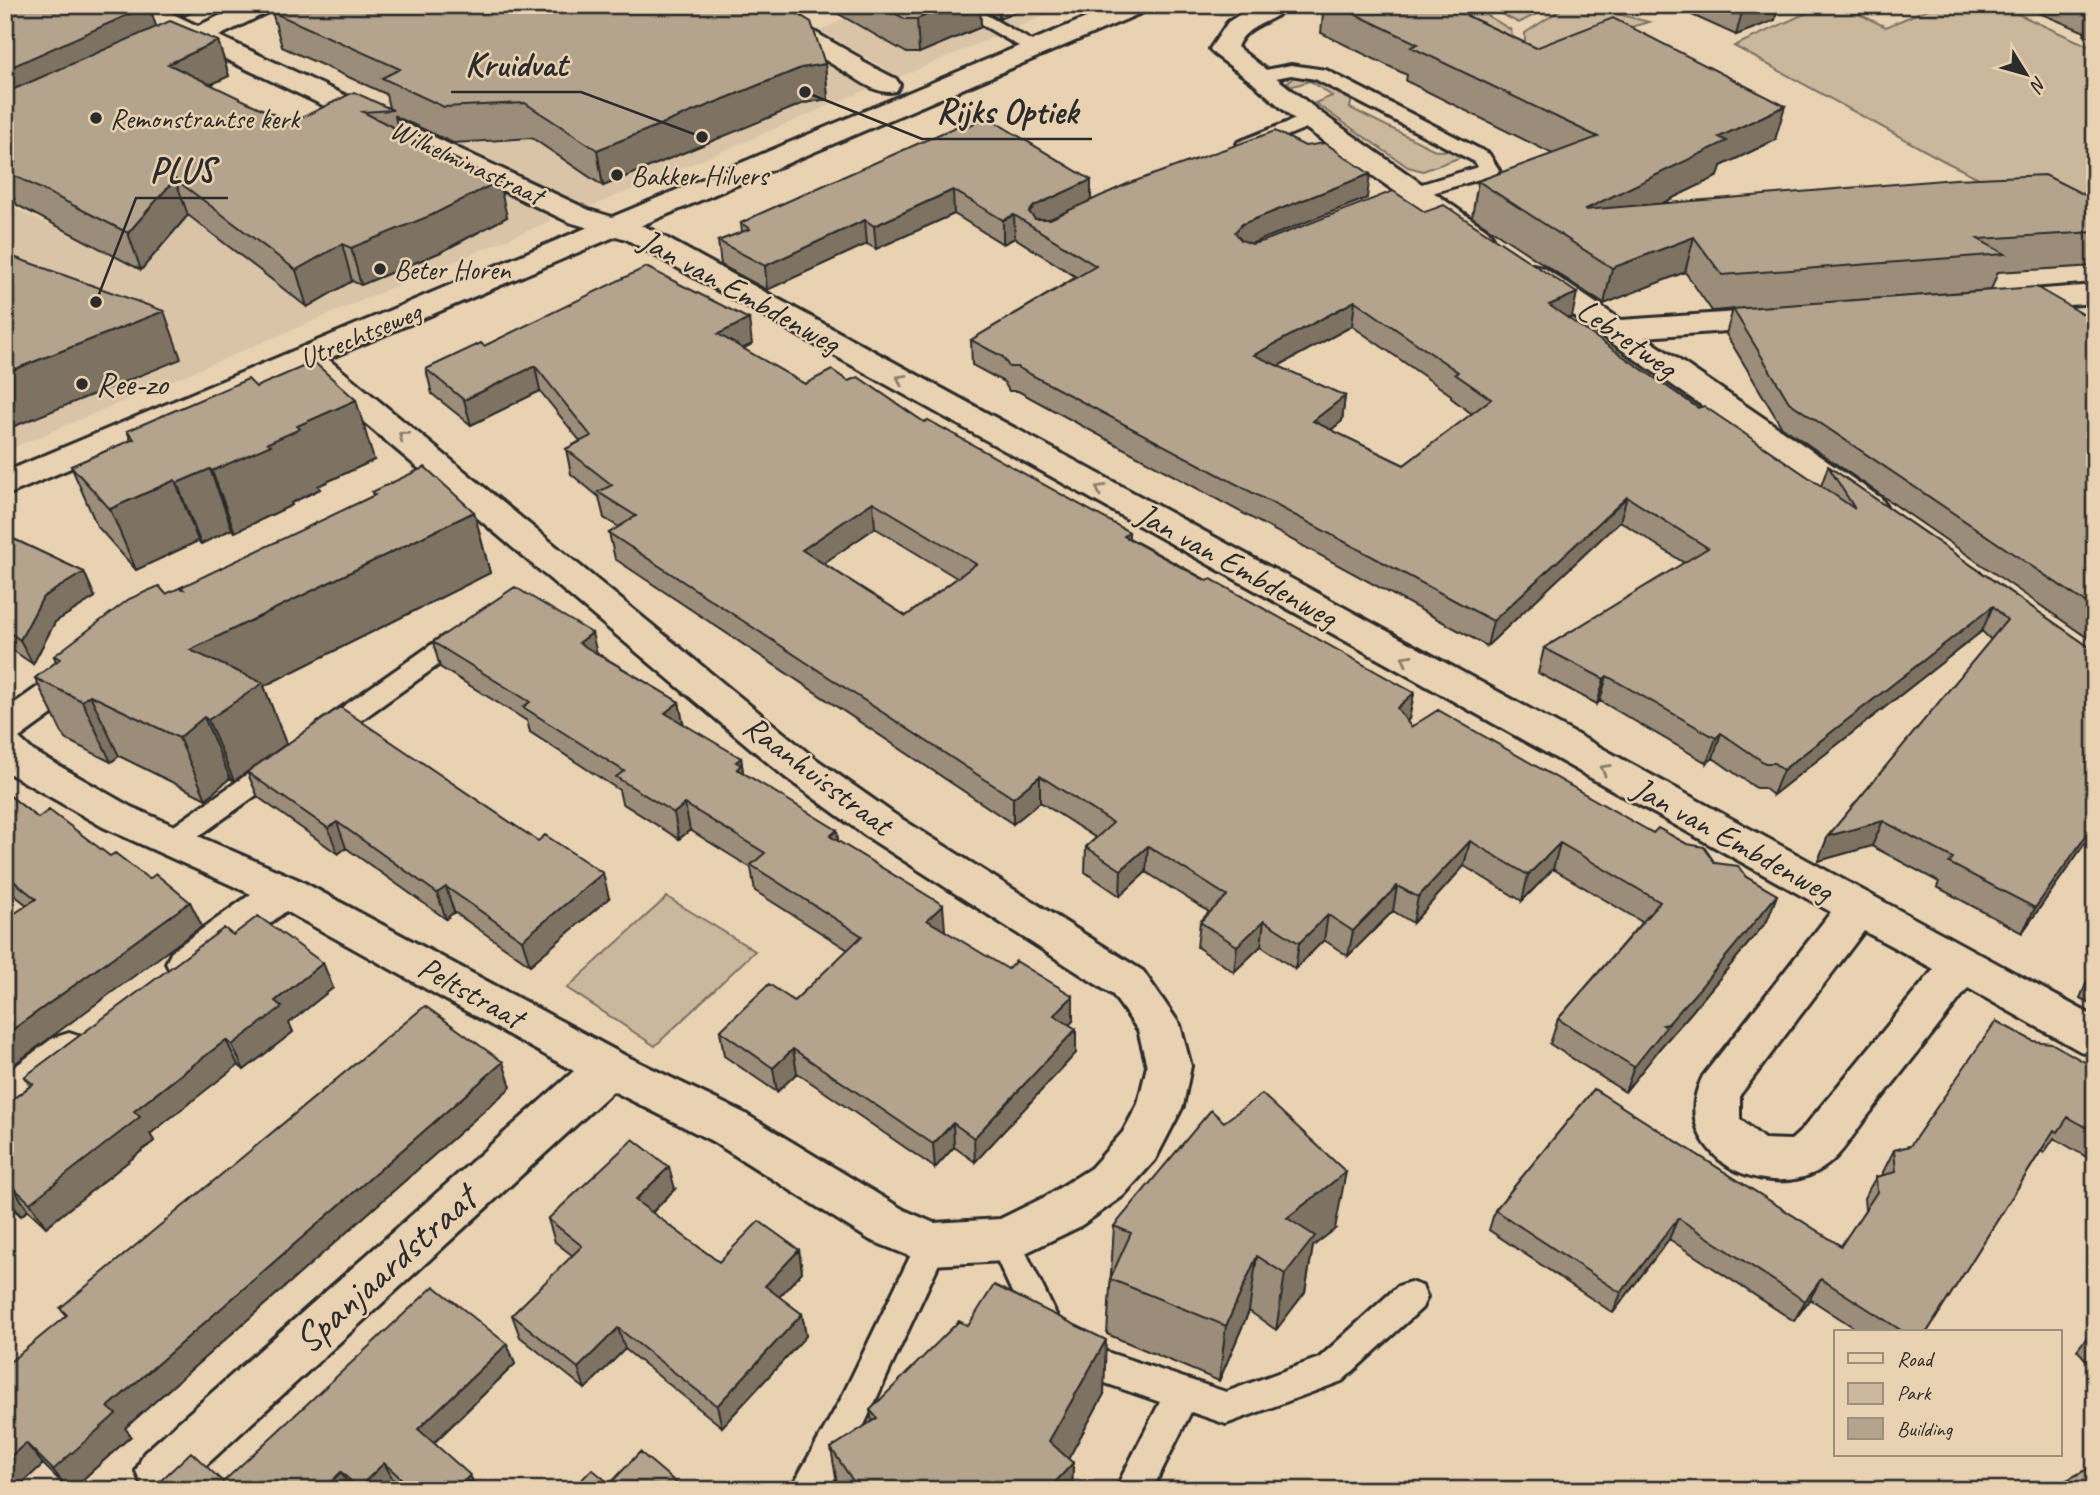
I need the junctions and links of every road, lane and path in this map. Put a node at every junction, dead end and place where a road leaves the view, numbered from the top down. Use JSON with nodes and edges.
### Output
{"nodes":[{"id":1,"x":133,"y":5,"type":"edge"},
{"id":2,"x":263,"y":5,"type":"edge"},
{"id":3,"x":728,"y":5,"type":"edge"},
{"id":4,"x":956,"y":5,"type":"edge"},
{"id":5,"x":1139,"y":5,"type":"edge"},
{"id":6,"x":1276,"y":5,"type":"edge"},
{"id":7,"x":200,"y":35,"type":"junction"},
{"id":8,"x":1035,"y":48,"type":"junction"},
{"id":9,"x":163,"y":52,"type":"edge"},
{"id":10,"x":1261,"y":76,"type":"junction"},
{"id":11,"x":887,"y":85,"type":"dead end"},
{"id":12,"x":1311,"y":119,"type":"junction"},
{"id":13,"x":1233,"y":151,"type":"edge"},
{"id":14,"x":1400,"y":198,"type":"junction"},
{"id":15,"x":614,"y":226,"type":"junction"},
{"id":16,"x":2095,"y":294,"type":"edge"},
{"id":17,"x":1971,"y":303,"type":"edge"},
{"id":18,"x":1807,"y":316,"type":"edge"},
{"id":19,"x":1617,"y":330,"type":"junction"},
{"id":20,"x":307,"y":358,"type":"junction"},
{"id":21,"x":456,"y":479,"type":"junction"},
{"id":22,"x":5,"y":485,"type":"edge"},
{"id":23,"x":419,"y":496,"type":"edge"},
{"id":24,"x":1889,"y":520,"type":"edge"},
{"id":25,"x":453,"y":642,"type":"edge"},
{"id":26,"x":117,"y":650,"type":"edge"},
{"id":27,"x":5,"y":729,"type":"edge"},
{"id":28,"x":5,"y":748,"type":"edge"},
{"id":29,"x":171,"y":842,"type":"junction"},
{"id":30,"x":284,"y":891,"type":"junction"},
{"id":31,"x":1858,"y":908,"type":"junction"},
{"id":32,"x":1962,"y":965,"type":"junction"},
{"id":33,"x":161,"y":982,"type":"edge"},
{"id":34,"x":106,"y":1024,"type":"edge"},
{"id":35,"x":2095,"y":1038,"type":"edge"},
{"id":36,"x":608,"y":1068,"type":"junction"},
{"id":37,"x":5,"y":1099,"type":"edge"},
{"id":38,"x":1004,"y":1240,"type":"junction"},
{"id":39,"x":932,"y":1244,"type":"junction"},
{"id":40,"x":1409,"y":1297,"type":"dead end"},
{"id":41,"x":1182,"y":1394,"type":"junction"},
{"id":42,"x":162,"y":1471,"type":"dead end"},
{"id":43,"x":808,"y":1490,"type":"edge"},
{"id":44,"x":1133,"y":1490,"type":"edge"}],
"edges":[{"from":1,"to":7,"type":"street","name":"Wilhelminastraat"},
{"from":2,"to":7,"type":"street"},
{"from":3,"to":11,"type":"street"},
{"from":4,"to":8,"type":"lane"},
{"from":5,"to":8,"type":"street","name":"Utrechtseweg"},
{"from":6,"to":10,"type":"street","name":"Lebretweg"},
{"from":7,"to":9,"type":"street"},
{"from":7,"to":15,"type":"street","name":"Wilhelminastraat"},
{"from":8,"to":15,"type":"street","name":"Utrechtseweg"},
{"from":10,"to":12,"type":"street","name":"Lebretweg"},
{"from":10,"to":14,"type":"lane"},
{"from":12,"to":13,"type":"lane"},
{"from":12,"to":14,"type":"street","name":"Lebretweg"},
{"from":14,"to":19,"type":"street","name":"Lebretweg"},
{"from":15,"to":20,"type":"street","name":"Utrechtseweg"},
{"from":31,"to":15,"type":"street","name":"Jan van Embdenweg","one_way":true},
{"from":16,"to":17,"type":"street"},
{"from":18,"to":19,"type":"street"},
{"from":19,"to":24,"type":"street","name":"Lebretweg"},
{"from":21,"to":20,"type":"street","name":"Raanhuisstraat","one_way":true},
{"from":20,"to":22,"type":"street","name":"Utrechtseweg"},
{"from":21,"to":23,"type":"street"},
{"from":21,"to":38,"type":"street","name":"Raanhuisstraat"},
{"from":25,"to":29,"type":"lane"},
{"from":26,"to":27,"type":"street"},
{"from":28,"to":29,"type":"street","name":"Peltstraat"},
{"from":29,"to":30,"type":"street","name":"Peltstraat"},
{"from":30,"to":33,"type":"street"},
{"from":30,"to":36,"type":"street","name":"Peltstraat"},
{"from":31,"to":32,"type":"street","name":"Jan van Embdenweg"},
{"from":31,"to":32,"type":"street","name":"Jan van Embdenweg"},
{"from":32,"to":35,"type":"street","name":"Jan van Embdenweg"},
{"from":34,"to":37,"type":"street"},
{"from":36,"to":39,"type":"street","name":"Peltstraat"},
{"from":36,"to":42,"type":"street","name":"Spanjaardstraat"},
{"from":38,"to":39,"type":"street"},
{"from":38,"to":41,"type":"lane"},
{"from":39,"to":43,"type":"lane"},
{"from":40,"to":41,"type":"lane"},
{"from":41,"to":44,"type":"lane"}]}
